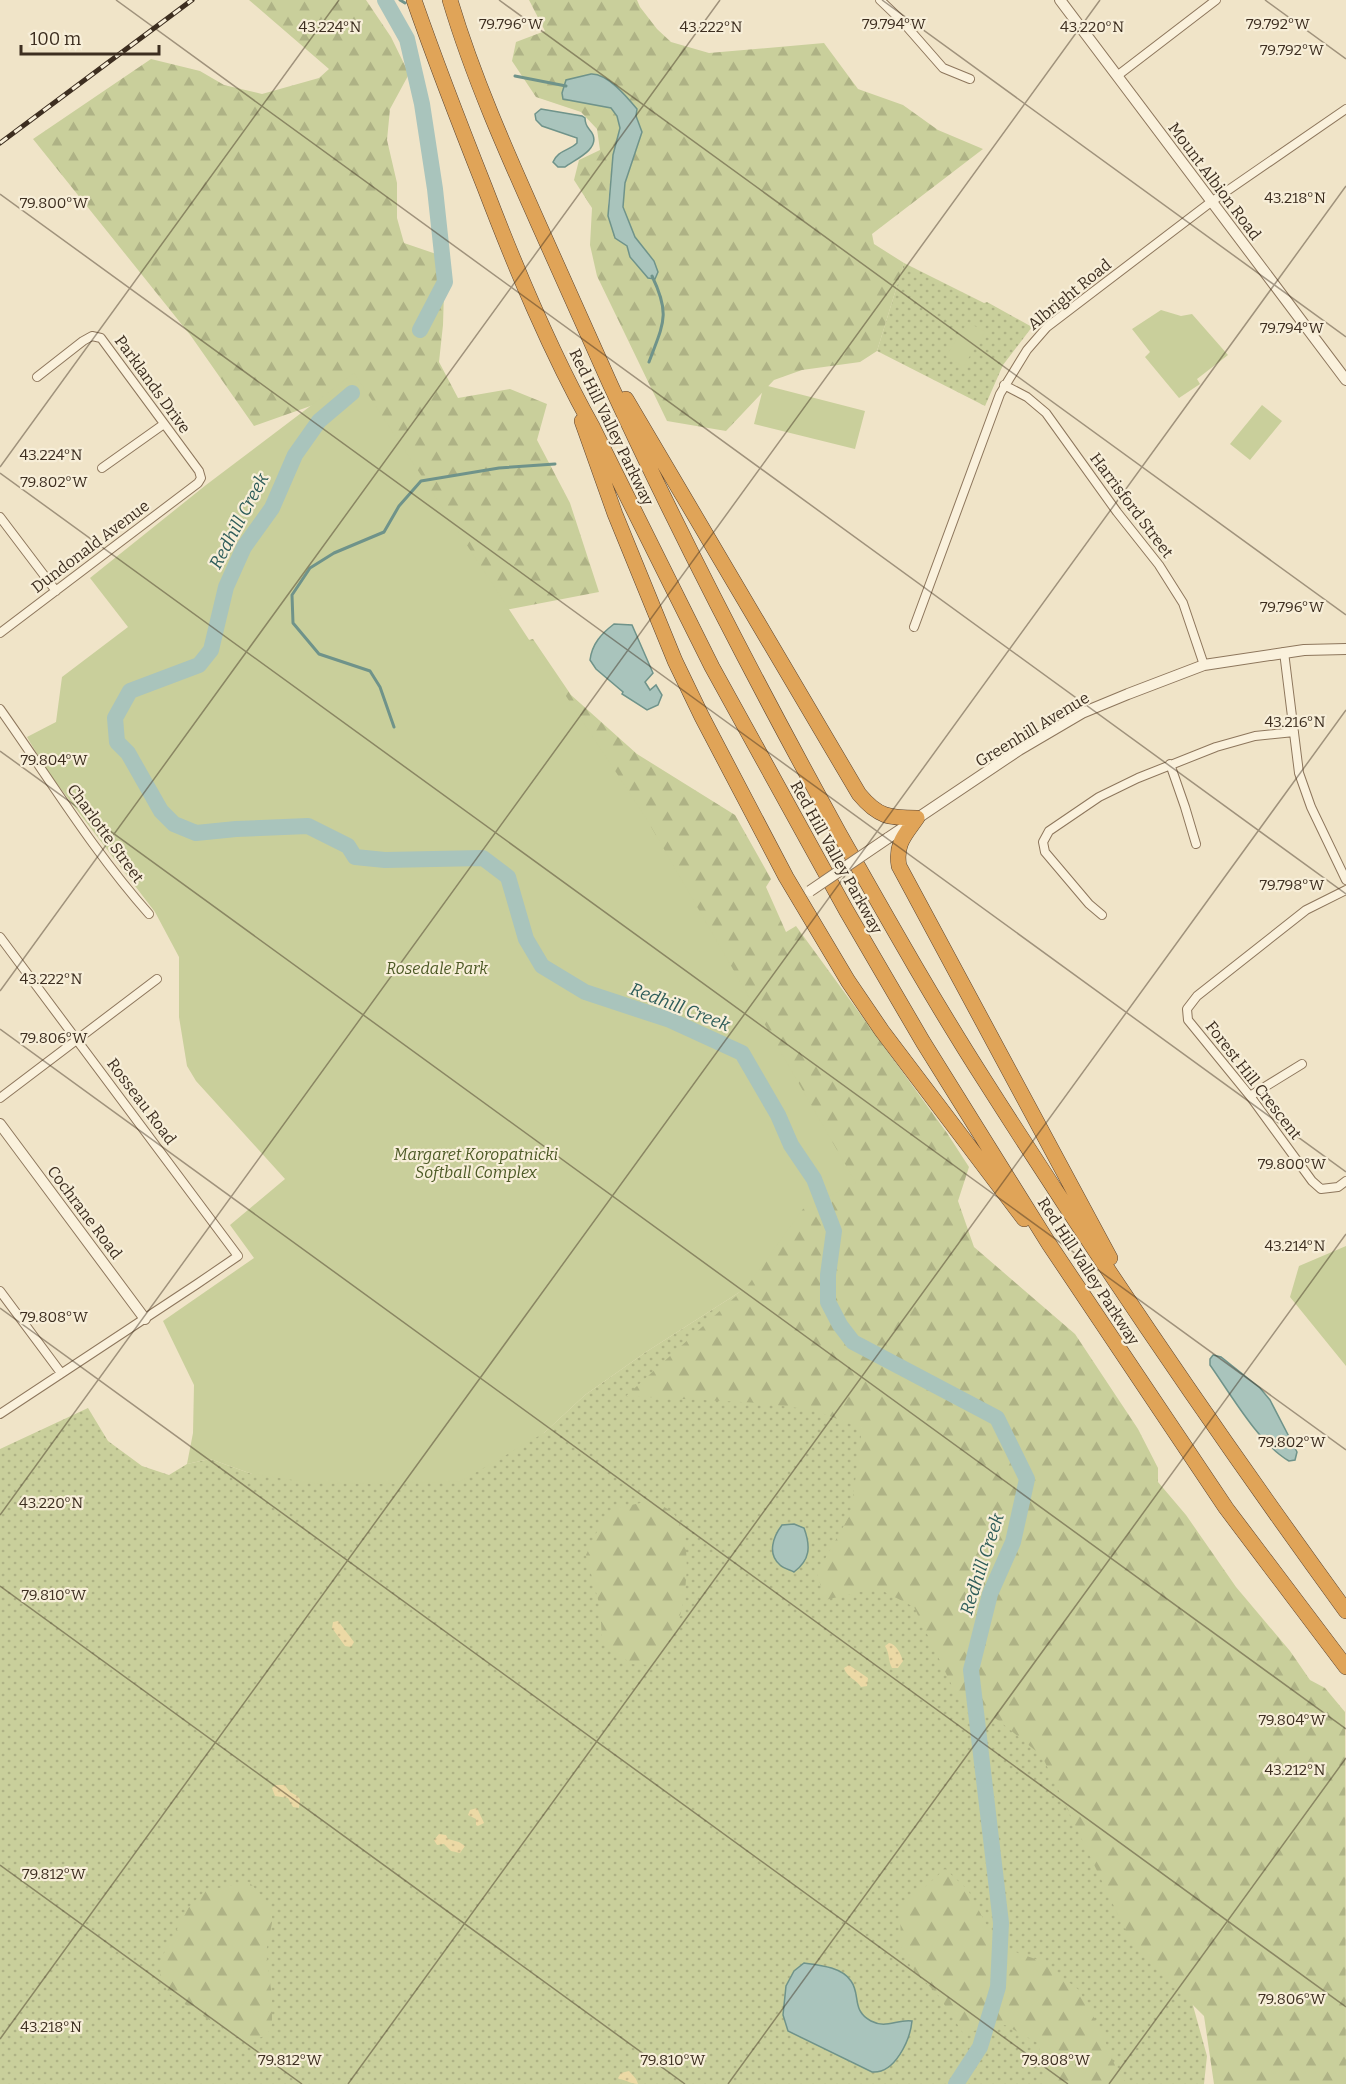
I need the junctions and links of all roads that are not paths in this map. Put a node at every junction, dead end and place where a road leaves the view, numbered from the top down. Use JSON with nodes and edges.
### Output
{"nodes":[{"id":1,"x":414,"y":0,"type":"edge"},
{"id":2,"x":450,"y":0,"type":"edge"},
{"id":3,"x":880,"y":0,"type":"edge"},
{"id":4,"x":1060,"y":0,"type":"edge"},
{"id":5,"x":1216,"y":0,"type":"edge"},
{"id":6,"x":1117,"y":76,"type":"junction"},
{"id":7,"x":970,"y":79,"type":"dead end"},
{"id":8,"x":1346,"y":108,"type":"edge"},
{"id":9,"x":1211,"y":202,"type":"junction"},
{"id":10,"x":591,"y":342,"type":"junction"},
{"id":11,"x":37,"y":377,"type":"dead end"},
{"id":12,"x":1346,"y":380,"type":"edge"},
{"id":13,"x":1004,"y":385,"type":"junction"},
{"id":14,"x":575,"y":395,"type":"junction"},
{"id":15,"x":164,"y":424,"type":"junction"},
{"id":16,"x":102,"y":468,"type":"dead end"},
{"id":17,"x":198,"y":483,"type":"joint"},
{"id":18,"x":0,"y":517,"type":"edge"},
{"id":19,"x":56,"y":591,"type":"junction"},
{"id":20,"x":914,"y":627,"type":"dead end"},
{"id":21,"x":0,"y":633,"type":"edge"},
{"id":22,"x":1346,"y":649,"type":"edge"},
{"id":23,"x":1284,"y":652,"type":"junction"},
{"id":24,"x":1204,"y":665,"type":"junction"},
{"id":25,"x":1,"y":714,"type":"edge"},
{"id":26,"x":1294,"y":732,"type":"junction"},
{"id":27,"x":1170,"y":765,"type":"junction"},
{"id":28,"x":917,"y":818,"type":"junction"},
{"id":29,"x":1196,"y":844,"type":"dead end"},
{"id":30,"x":1346,"y":880,"type":"edge"},
{"id":31,"x":1346,"y":890,"type":"edge"},
{"id":32,"x":804,"y":895,"type":"junction"},
{"id":33,"x":149,"y":914,"type":"dead end"},
{"id":34,"x":1102,"y":915,"type":"dead end"},
{"id":35,"x":0,"y":937,"type":"edge"},
{"id":36,"x":157,"y":979,"type":"dead end"},
{"id":37,"x":78,"y":1040,"type":"junction"},
{"id":38,"x":1302,"y":1064,"type":"dead end"},
{"id":39,"x":1250,"y":1096,"type":"junction"},
{"id":40,"x":0,"y":1098,"type":"edge"},
{"id":41,"x":0,"y":1124,"type":"edge"},
{"id":42,"x":1346,"y":1181,"type":"edge"},
{"id":43,"x":1048,"y":1244,"type":"junction"},
{"id":44,"x":0,"y":1291,"type":"edge"},
{"id":45,"x":145,"y":1319,"type":"junction"},
{"id":46,"x":1145,"y":1327,"type":"junction"},
{"id":47,"x":61,"y":1373,"type":"junction"},
{"id":48,"x":0,"y":1414,"type":"edge"},
{"id":49,"x":1346,"y":1611,"type":"edge"},
{"id":50,"x":1346,"y":1667,"type":"edge"}],
"edges":[{"from":1,"to":14,"type":"highway","name":"Red Hill Valley Parkway"},
{"from":2,"to":10,"type":"highway","name":"Red Hill Valley Parkway"},
{"from":3,"to":7,"type":"street"},
{"from":4,"to":6,"type":"street","name":"Mount Albion Road"},
{"from":5,"to":6,"type":"street"},
{"from":6,"to":9,"type":"street","name":"Mount Albion Road"},
{"from":8,"to":9,"type":"street","name":"Albright Road"},
{"from":9,"to":12,"type":"street","name":"Mount Albion Road"},
{"from":9,"to":13,"type":"street","name":"Albright Road"},
{"from":10,"to":28,"type":"highway"},
{"from":10,"to":46,"type":"highway","name":"Red Hill Valley Parkway"},
{"from":11,"to":15,"type":"street","name":"Parklands Drive"},
{"from":13,"to":20,"type":"street","name":"Albright Road"},
{"from":13,"to":24,"type":"street","name":"Harrisford Street"},
{"from":14,"to":32,"type":"highway"},
{"from":14,"to":43,"type":"highway","name":"Red Hill Valley Parkway"},
{"from":15,"to":16,"type":"street"},
{"from":15,"to":17,"type":"street","name":"Parklands Drive"},
{"from":17,"to":19,"type":"street","name":"Dundonald Avenue"},
{"from":18,"to":19,"type":"street"},
{"from":19,"to":21,"type":"street","name":"Dundonald Avenue"},
{"from":22,"to":23,"type":"street","name":"Greenhill Avenue"},
{"from":23,"to":24,"type":"street","name":"Greenhill Avenue"},
{"from":23,"to":26,"type":"street"},
{"from":24,"to":28,"type":"street","name":"Greenhill Avenue"},
{"from":25,"to":33,"type":"street","name":"Charlotte Street"},
{"from":26,"to":27,"type":"street"},
{"from":26,"to":30,"type":"street"},
{"from":27,"to":29,"type":"street"},
{"from":27,"to":34,"type":"street"},
{"from":28,"to":32,"type":"street","name":"Greenhill Avenue","bridge":true},
{"from":28,"to":46,"type":"highway"},
{"from":31,"to":39,"type":"street","name":"Forest Hill Crescent"},
{"from":32,"to":43,"type":"highway"},
{"from":35,"to":37,"type":"street","name":"Rosseau Road"},
{"from":36,"to":37,"type":"street"},
{"from":37,"to":40,"type":"street"},
{"from":37,"to":45,"type":"street","name":"Rosseau Road"},
{"from":38,"to":39,"type":"street"},
{"from":39,"to":42,"type":"street","name":"Forest Hill Crescent"},
{"from":41,"to":45,"type":"street","name":"Cochrane Road"},
{"from":43,"to":50,"type":"highway","name":"Red Hill Valley Parkway"},
{"from":44,"to":47,"type":"street"},
{"from":45,"to":47,"type":"street"},
{"from":46,"to":49,"type":"highway","name":"Red Hill Valley Parkway"},
{"from":47,"to":48,"type":"street"}]}
